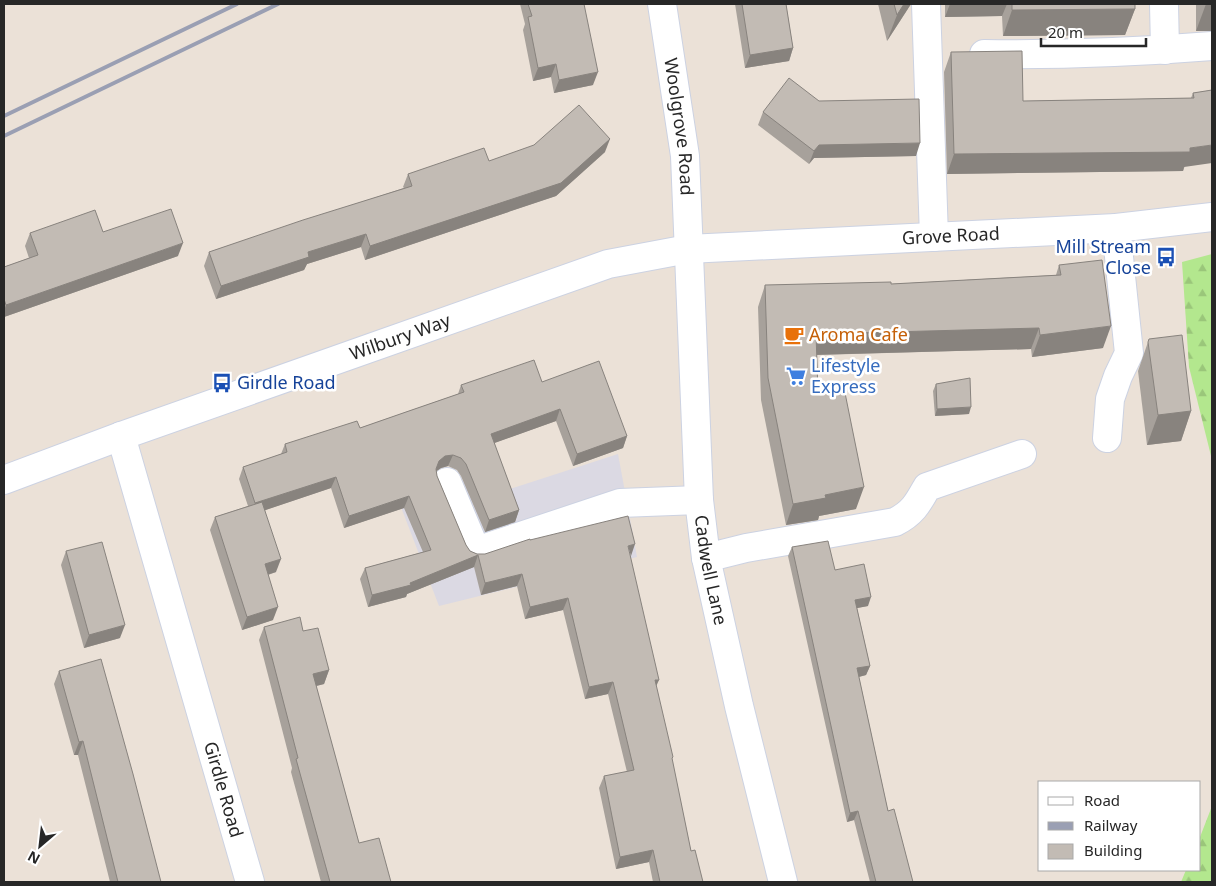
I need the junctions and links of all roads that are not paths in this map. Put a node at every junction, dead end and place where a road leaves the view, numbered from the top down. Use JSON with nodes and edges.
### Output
{"nodes":[{"id":1,"x":662,"y":4,"type":"edge"},
{"id":2,"x":926,"y":4,"type":"edge"},
{"id":3,"x":1164,"y":4,"type":"edge"},
{"id":4,"x":1212,"y":46,"type":"edge"},
{"id":5,"x":1165,"y":50,"type":"junction"},
{"id":6,"x":968,"y":54,"type":"edge"},
{"id":7,"x":1212,"y":217,"type":"edge"},
{"id":8,"x":1116,"y":228,"type":"junction"},
{"id":9,"x":934,"y":237,"type":"junction"},
{"id":10,"x":688,"y":249,"type":"junction"},
{"id":11,"x":121,"y":436,"type":"junction"},
{"id":12,"x":1107,"y":438,"type":"dead end"},
{"id":13,"x":1022,"y":454,"type":"dead end"},
{"id":14,"x":4,"y":480,"type":"edge"},
{"id":15,"x":447,"y":482,"type":"dead end"},
{"id":16,"x":699,"y":500,"type":"junction"},
{"id":17,"x":706,"y":558,"type":"junction"},
{"id":18,"x":250,"y":882,"type":"edge"},
{"id":19,"x":783,"y":882,"type":"edge"}],
"edges":[{"from":1,"to":10,"type":"street","name":"Woolgrove Road"},
{"from":2,"to":9,"type":"street"},
{"from":3,"to":5,"type":"street"},
{"from":4,"to":5,"type":"street"},
{"from":5,"to":6,"type":"street"},
{"from":7,"to":8,"type":"street","name":"Grove Road"},
{"from":8,"to":9,"type":"street","name":"Grove Road"},
{"from":8,"to":12,"type":"street"},
{"from":9,"to":10,"type":"street","name":"Grove Road"},
{"from":10,"to":11,"type":"street","name":"Wilbury Way"},
{"from":10,"to":16,"type":"street","name":"Cadwell Lane"},
{"from":11,"to":14,"type":"street","name":"Wilbury Way"},
{"from":11,"to":18,"type":"street","name":"Girdle Road"},
{"from":13,"to":17,"type":"street"},
{"from":15,"to":16,"type":"street"},
{"from":16,"to":17,"type":"street","name":"Cadwell Lane"},
{"from":17,"to":19,"type":"street","name":"Cadwell Lane"}]}
